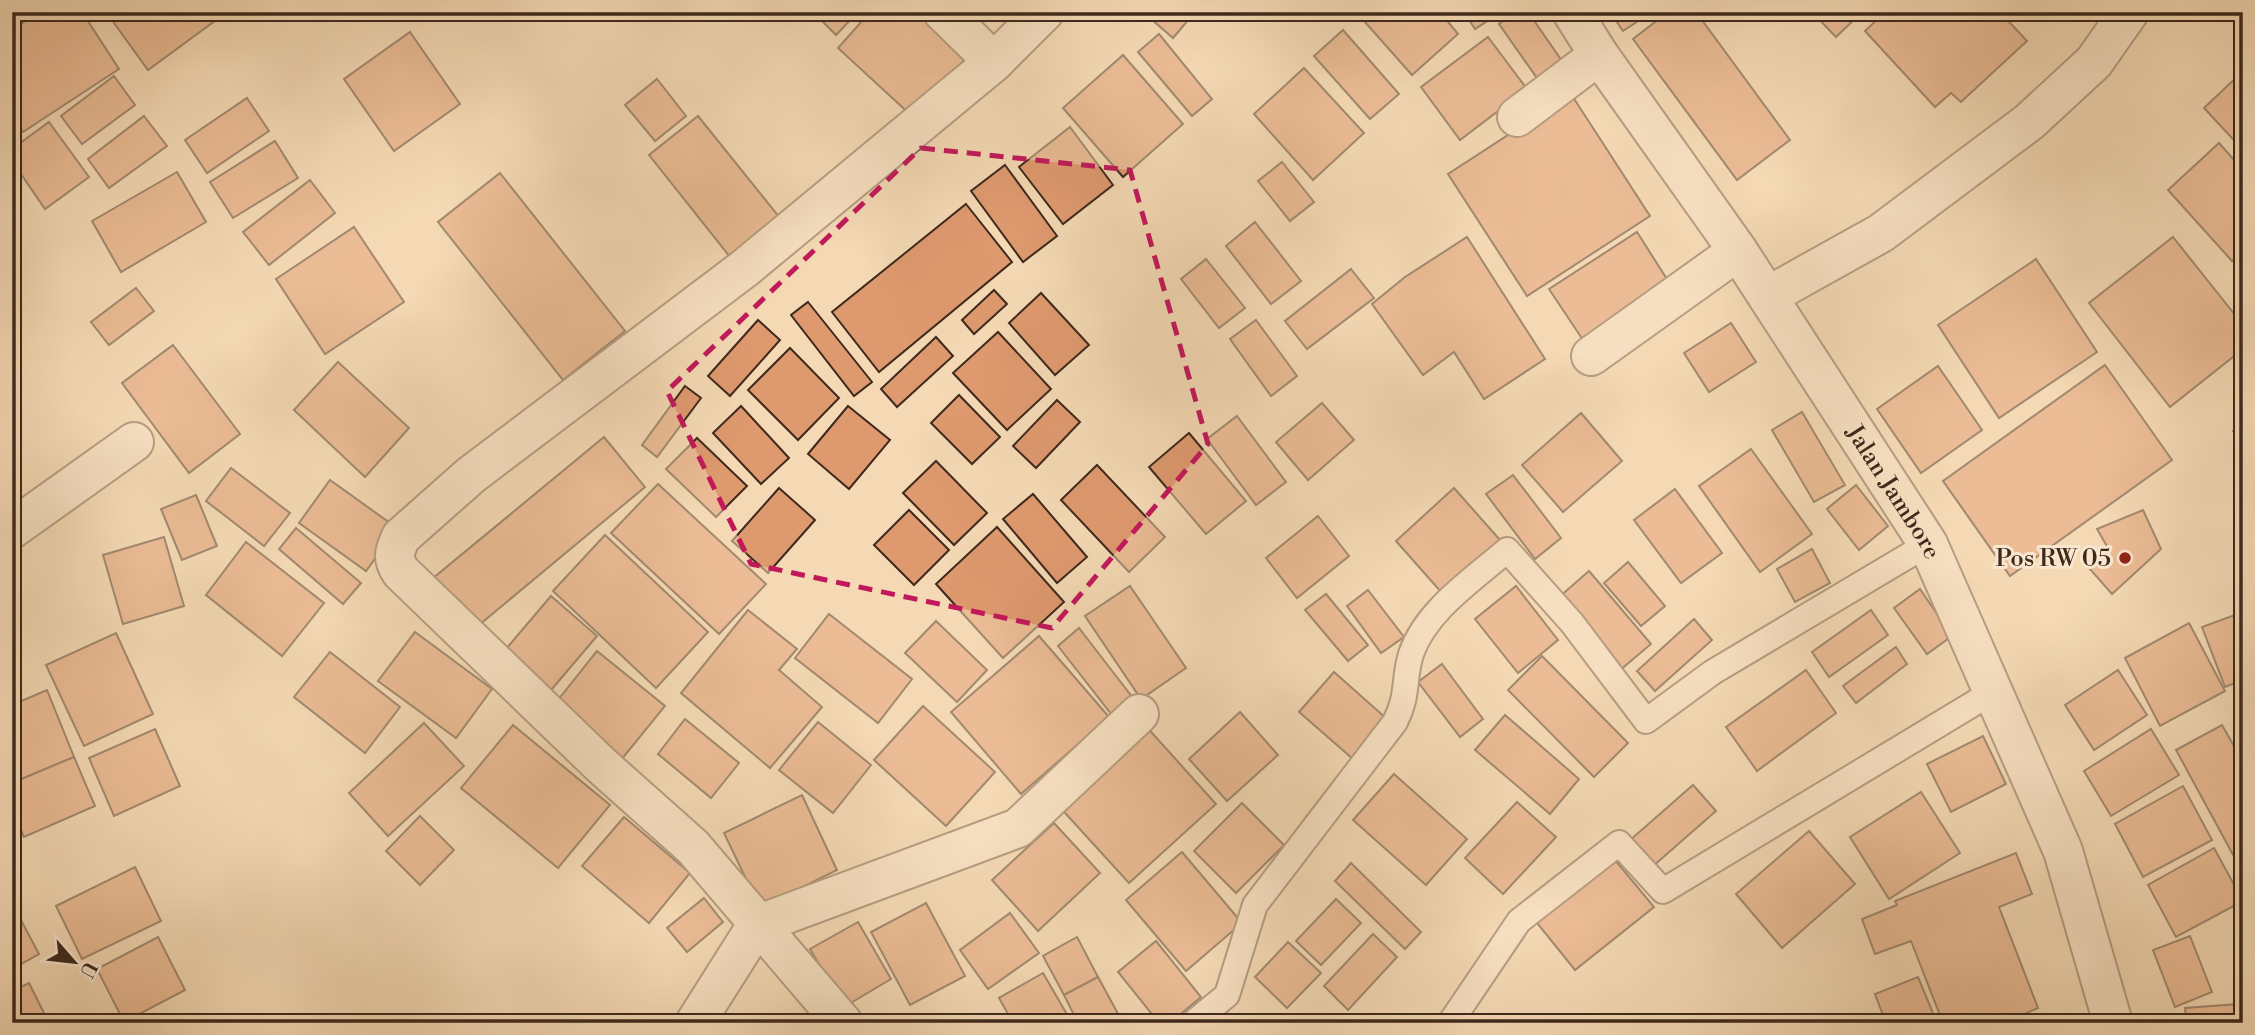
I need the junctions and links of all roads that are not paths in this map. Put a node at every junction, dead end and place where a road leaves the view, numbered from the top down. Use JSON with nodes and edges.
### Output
{"nodes":[{"id":1,"x":943,"y":12,"type":"edge"},
{"id":2,"x":1044,"y":12,"type":"edge"},
{"id":3,"x":1572,"y":12,"type":"edge"},
{"id":4,"x":2129,"y":12,"type":"edge"},
{"id":5,"x":1598,"y":55,"type":"junction"},
{"id":6,"x":994,"y":62,"type":"junction"},
{"id":7,"x":1517,"y":117,"type":"dead end"},
{"id":8,"x":1738,"y":251,"type":"junction"},
{"id":9,"x":1768,"y":296,"type":"junction"},
{"id":10,"x":1591,"y":356,"type":"dead end"},
{"id":11,"x":134,"y":442,"type":"dead end"},
{"id":12,"x":12,"y":529,"type":"edge"},
{"id":13,"x":1928,"y":544,"type":"junction"},
{"id":14,"x":1991,"y":693,"type":"junction"},
{"id":15,"x":1139,"y":715,"type":"dead end"},
{"id":16,"x":757,"y":925,"type":"junction"},
{"id":17,"x":832,"y":1011,"type":"edge"},
{"id":18,"x":695,"y":1023,"type":"edge"},
{"id":19,"x":1193,"y":1023,"type":"edge"},
{"id":20,"x":1450,"y":1023,"type":"edge"},
{"id":21,"x":2113,"y":1023,"type":"edge"}],
"edges":[{"from":1,"to":6,"type":"street"},
{"from":2,"to":6,"type":"street"},
{"from":3,"to":5,"type":"street","name":"Jalan Jambore"},
{"from":4,"to":9,"type":"street"},
{"from":5,"to":7,"type":"street"},
{"from":5,"to":8,"type":"street","name":"Jalan Jambore"},
{"from":6,"to":16,"type":"street"},
{"from":8,"to":9,"type":"street","name":"Jalan Jambore"},
{"from":8,"to":10,"type":"street"},
{"from":9,"to":13,"type":"street","name":"Jalan Jambore"},
{"from":11,"to":12,"type":"street"},
{"from":13,"to":14,"type":"street","name":"Jalan Jambore"},
{"from":13,"to":19,"type":"lane"},
{"from":14,"to":20,"type":"lane"},
{"from":14,"to":21,"type":"street","name":"Jalan Jambore"},
{"from":15,"to":16,"type":"street"},
{"from":16,"to":17,"type":"street"},
{"from":16,"to":18,"type":"street"}]}
